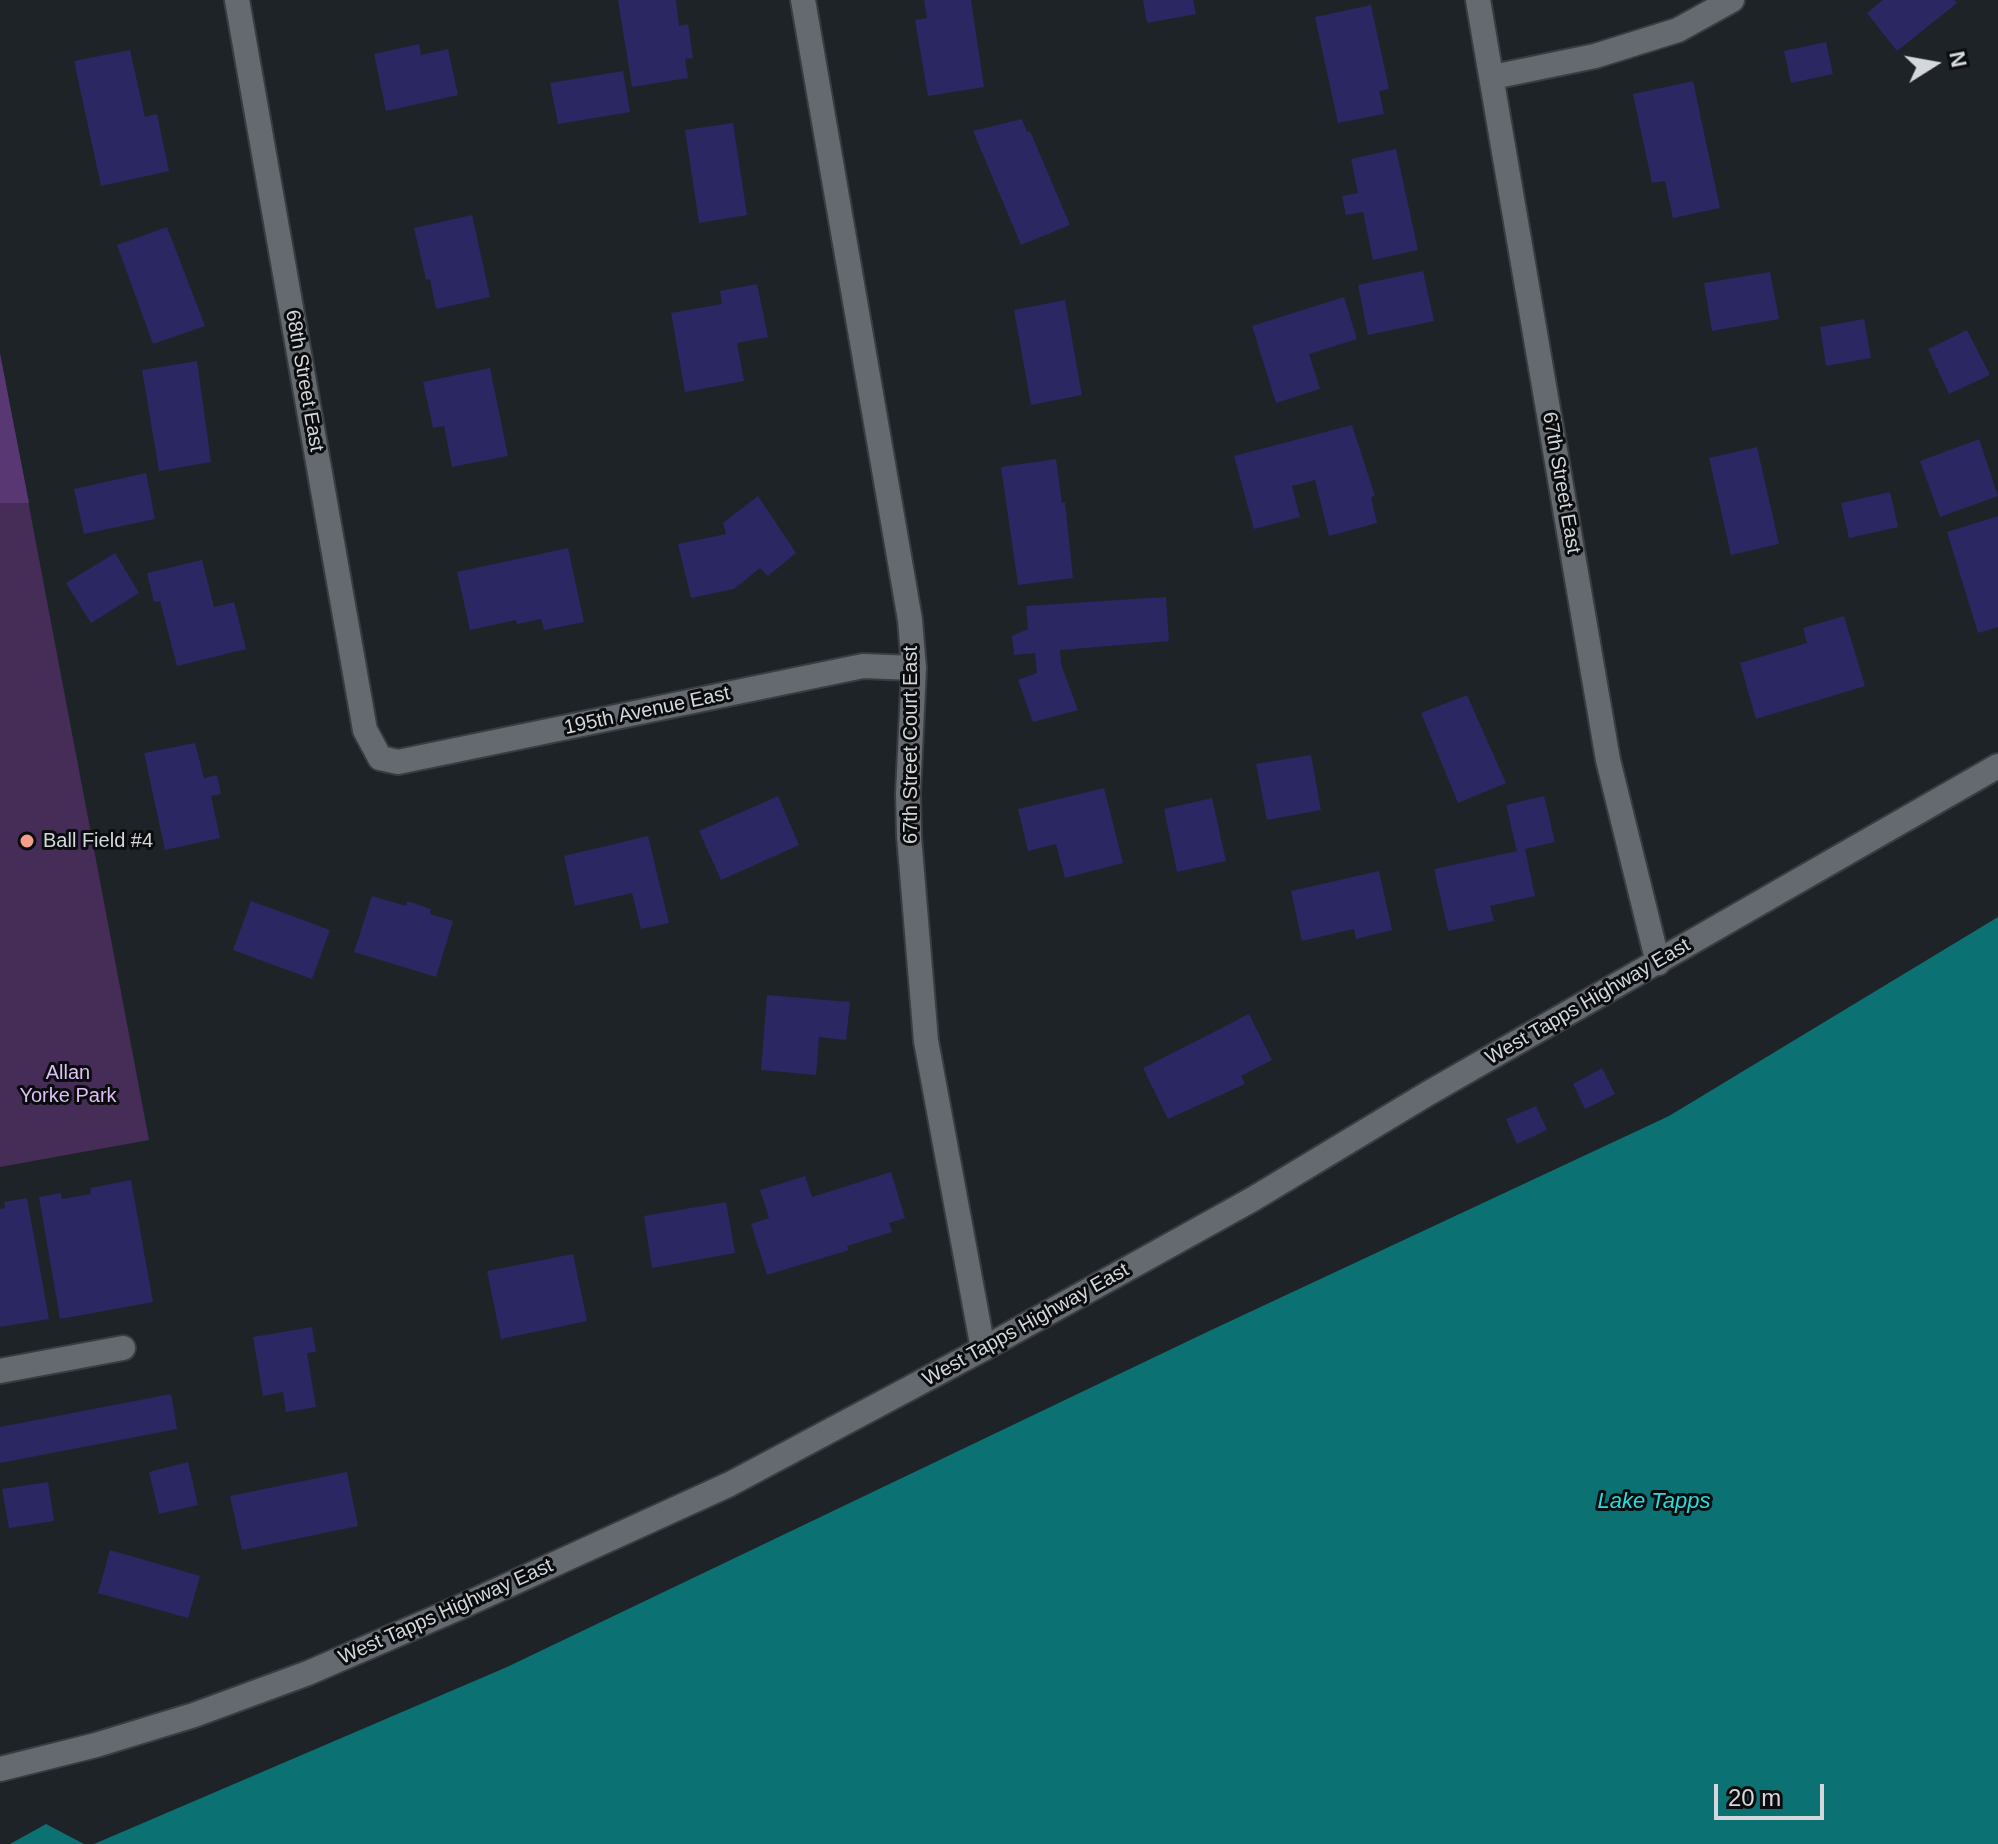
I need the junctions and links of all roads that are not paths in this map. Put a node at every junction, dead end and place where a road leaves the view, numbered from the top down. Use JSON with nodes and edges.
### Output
{"nodes":[{"id":1,"x":237,"y":0,"type":"edge"},
{"id":2,"x":803,"y":0,"type":"edge"},
{"id":3,"x":1478,"y":0,"type":"edge"},
{"id":4,"x":1732,"y":0,"type":"edge"},
{"id":5,"x":1493,"y":77,"type":"junction"},
{"id":6,"x":914,"y":668,"type":"junction"},
{"id":7,"x":380,"y":758,"type":"joint"},
{"id":8,"x":1998,"y":766,"type":"edge"},
{"id":9,"x":1658,"y":963,"type":"junction"},
{"id":10,"x":123,"y":1348,"type":"dead end"},
{"id":11,"x":983,"y":1349,"type":"junction"},
{"id":12,"x":0,"y":1371,"type":"edge"},
{"id":13,"x":0,"y":1769,"type":"edge"}],
"edges":[{"from":1,"to":7,"type":"street","name":"68th Street East"},
{"from":2,"to":6,"type":"street","name":"67th Street Court East"},
{"from":3,"to":5,"type":"street","name":"67th Street East"},
{"from":4,"to":5,"type":"street"},
{"from":5,"to":9,"type":"street","name":"67th Street East"},
{"from":6,"to":7,"type":"street","name":"195th Avenue East"},
{"from":6,"to":11,"type":"street","name":"67th Street Court East"},
{"from":8,"to":9,"type":"street","name":"West Tapps Highway East"},
{"from":9,"to":11,"type":"street","name":"West Tapps Highway East"},
{"from":10,"to":12,"type":"street"},
{"from":11,"to":13,"type":"street","name":"West Tapps Highway East"}]}
